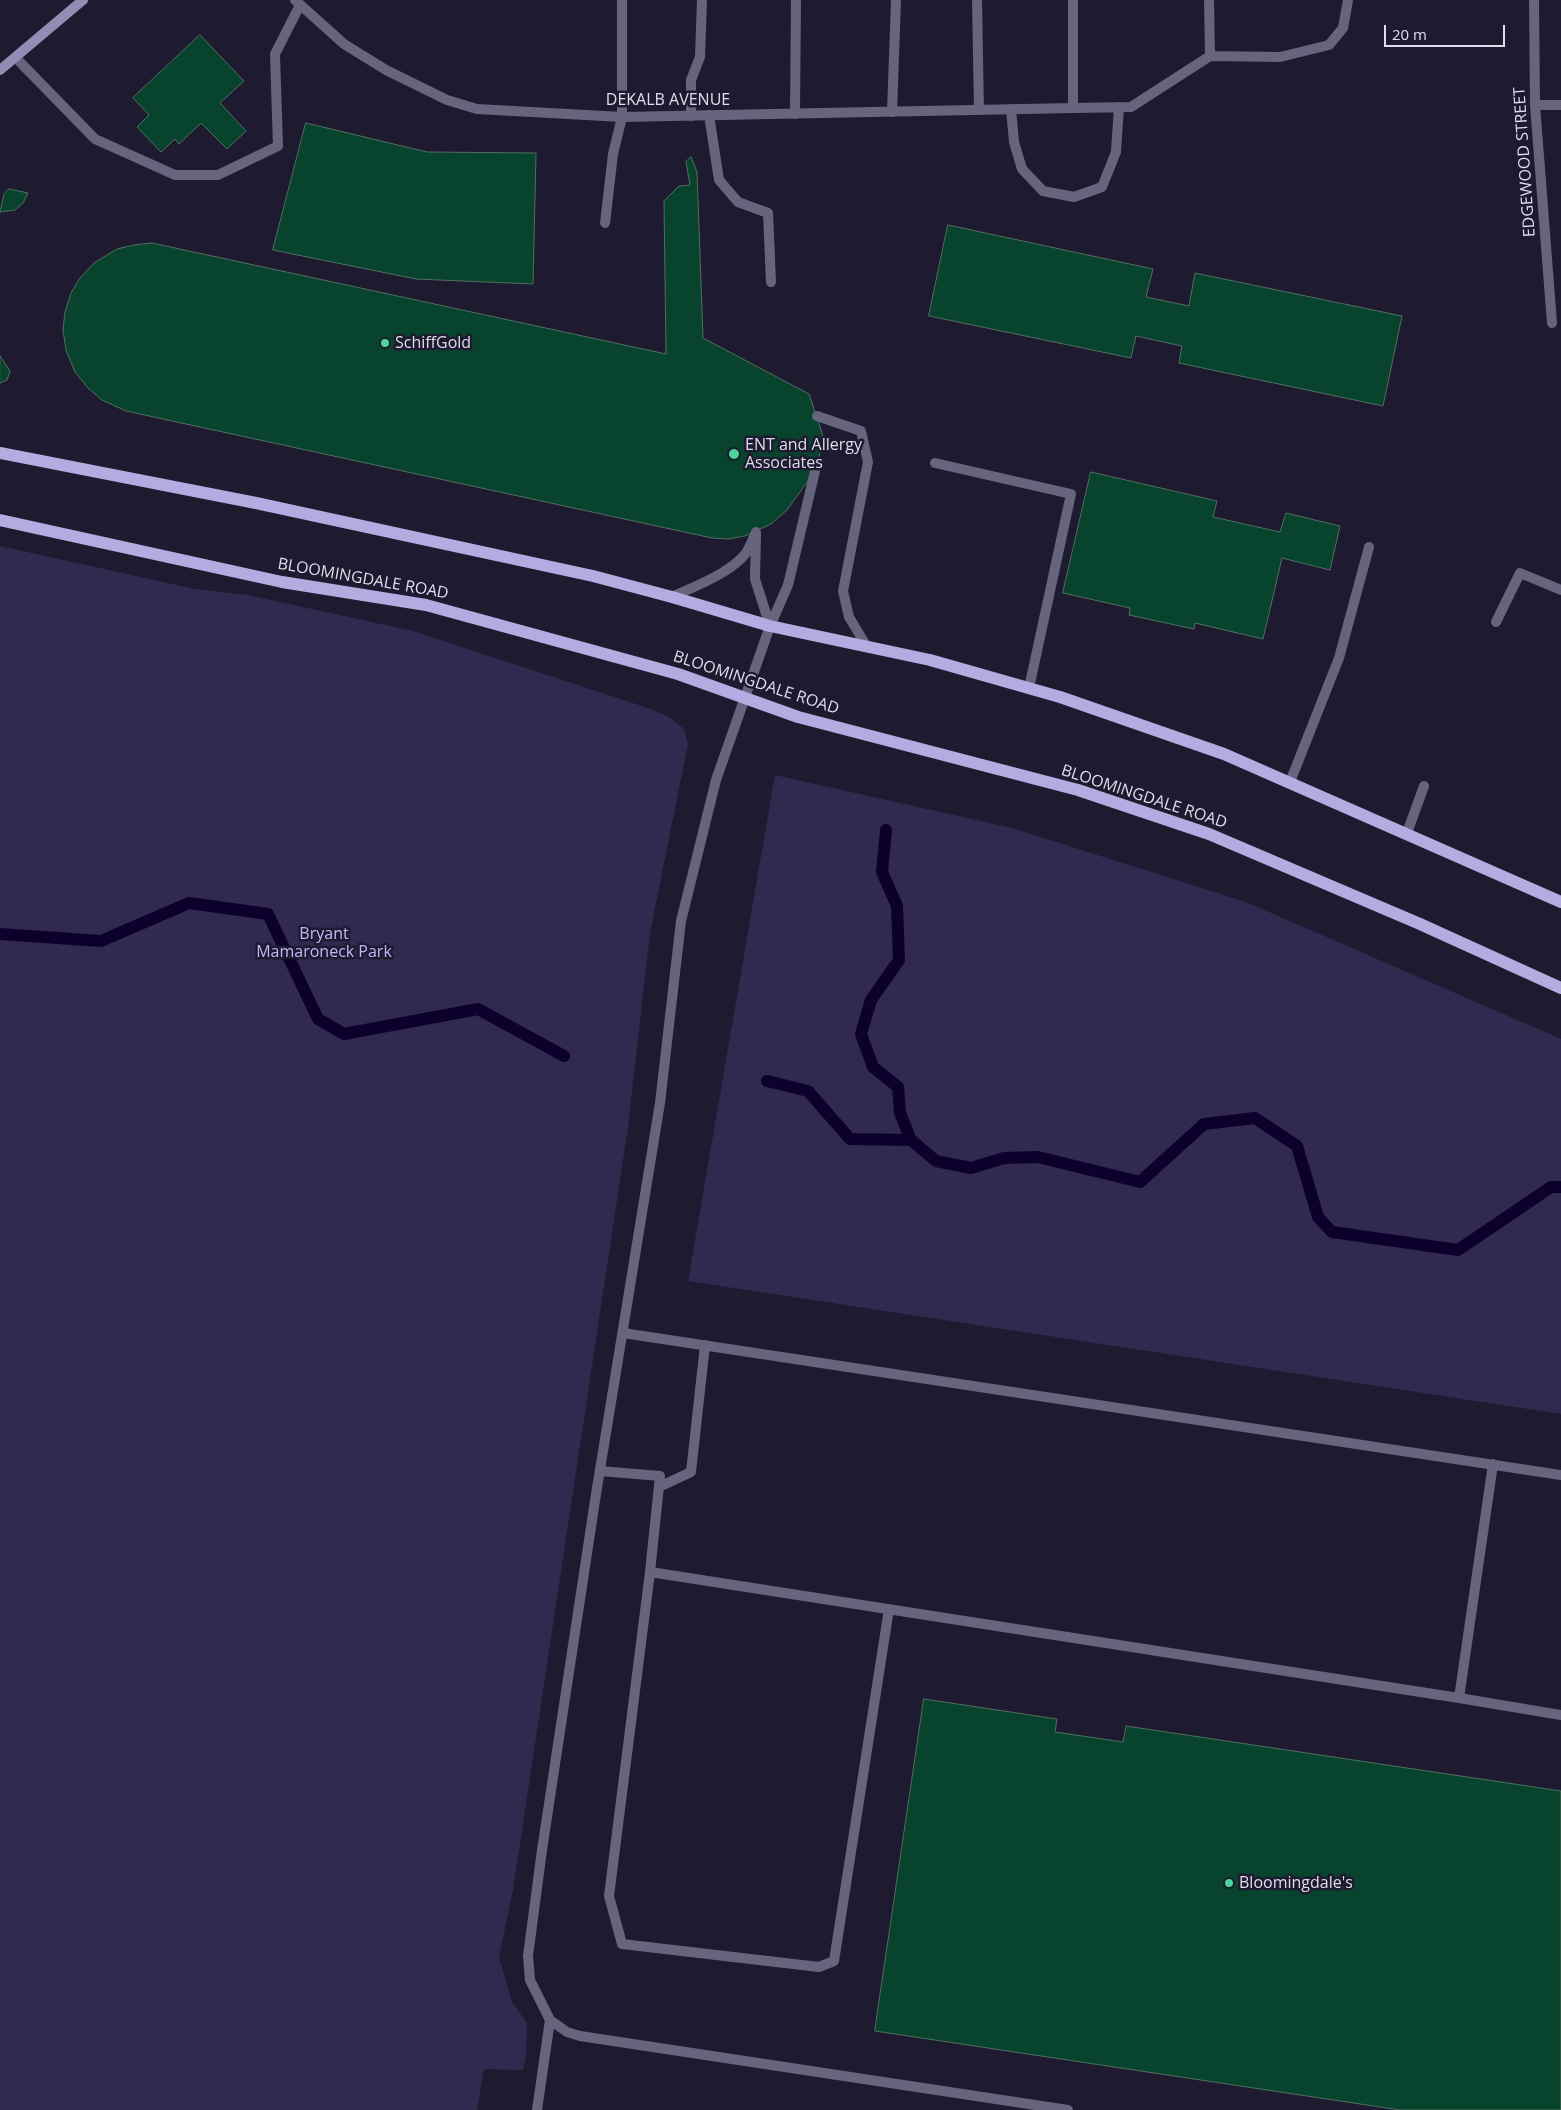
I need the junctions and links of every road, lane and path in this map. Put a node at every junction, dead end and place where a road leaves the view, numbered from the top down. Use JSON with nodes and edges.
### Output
{"nodes":[{"id":1,"x":83,"y":0,"type":"edge"},
{"id":2,"x":622,"y":0,"type":"edge"},
{"id":3,"x":702,"y":0,"type":"edge"},
{"id":4,"x":796,"y":0,"type":"edge"},
{"id":5,"x":896,"y":0,"type":"edge"},
{"id":6,"x":977,"y":0,"type":"edge"},
{"id":7,"x":1073,"y":0,"type":"edge"},
{"id":8,"x":1209,"y":0,"type":"edge"},
{"id":9,"x":1348,"y":0,"type":"edge"},
{"id":10,"x":1534,"y":0,"type":"edge"},
{"id":11,"x":297,"y":2,"type":"edge"},
{"id":12,"x":1210,"y":56,"type":"junction"},
{"id":13,"x":16,"y":58,"type":"junction"},
{"id":14,"x":0,"y":70,"type":"edge"},
{"id":15,"x":1535,"y":105,"type":"junction"},
{"id":16,"x":1561,"y":105,"type":"edge"},
{"id":17,"x":1119,"y":107,"type":"junction"},
{"id":18,"x":1073,"y":108,"type":"junction"},
{"id":19,"x":1011,"y":109,"type":"junction"},
{"id":20,"x":979,"y":110,"type":"junction"},
{"id":21,"x":892,"y":112,"type":"junction"},
{"id":22,"x":795,"y":114,"type":"junction"},
{"id":23,"x":709,"y":115,"type":"junction"},
{"id":24,"x":691,"y":116,"type":"junction"},
{"id":25,"x":622,"y":117,"type":"junction"},
{"id":26,"x":605,"y":223,"type":"dead end"},
{"id":27,"x":771,"y":282,"type":"dead end"},
{"id":28,"x":1552,"y":323,"type":"dead end"},
{"id":29,"x":817,"y":416,"type":"dead end"},
{"id":30,"x":0,"y":453,"type":"edge"},
{"id":31,"x":935,"y":463,"type":"dead end"},
{"id":32,"x":815,"y":471,"type":"dead end"},
{"id":33,"x":0,"y":520,"type":"edge"},
{"id":34,"x":1369,"y":547,"type":"dead end"},
{"id":35,"x":1561,"y":590,"type":"edge"},
{"id":36,"x":672,"y":596,"type":"junction"},
{"id":37,"x":1496,"y":622,"type":"dead end"},
{"id":38,"x":770,"y":626,"type":"junction"},
{"id":39,"x":867,"y":647,"type":"junction"},
{"id":40,"x":1029,"y":688,"type":"junction"},
{"id":41,"x":745,"y":698,"type":"junction"},
{"id":42,"x":1290,"y":782,"type":"junction"},
{"id":43,"x":1424,"y":786,"type":"dead end"},
{"id":44,"x":1407,"y":833,"type":"junction"},
{"id":45,"x":1561,"y":902,"type":"edge"},
{"id":46,"x":1561,"y":988,"type":"edge"},
{"id":47,"x":623,"y":1332,"type":"junction"},
{"id":48,"x":705,"y":1345,"type":"junction"},
{"id":49,"x":1493,"y":1464,"type":"junction"},
{"id":50,"x":600,"y":1471,"type":"junction"},
{"id":51,"x":1561,"y":1475,"type":"edge"},
{"id":52,"x":659,"y":1487,"type":"junction"},
{"id":53,"x":650,"y":1572,"type":"junction"},
{"id":54,"x":889,"y":1609,"type":"junction"},
{"id":55,"x":1459,"y":1698,"type":"junction"},
{"id":56,"x":1561,"y":1714,"type":"edge"},
{"id":57,"x":550,"y":2020,"type":"junction"},
{"id":58,"x":537,"y":2110,"type":"edge"},
{"id":59,"x":1068,"y":2110,"type":"edge"}],
"edges":[{"from":1,"to":13,"type":"main road"},
{"from":2,"to":25,"type":"street"},
{"from":3,"to":24,"type":"street"},
{"from":4,"to":22,"type":"street"},
{"from":5,"to":21,"type":"street"},
{"from":6,"to":20,"type":"street"},
{"from":7,"to":18,"type":"street"},
{"from":8,"to":12,"type":"street"},
{"from":9,"to":12,"type":"street"},
{"from":10,"to":15,"type":"street","name":"EDGEWOOD STREET"},
{"from":11,"to":13,"type":"street"},
{"from":11,"to":25,"type":"street","name":"DEKALB AVENUE"},
{"from":12,"to":17,"type":"street","name":"DEKALB AVENUE"},
{"from":13,"to":14,"type":"main road"},
{"from":15,"to":16,"type":"street"},
{"from":15,"to":28,"type":"street","name":"EDGEWOOD STREET"},
{"from":17,"to":18,"type":"street","name":"DEKALB AVENUE"},
{"from":17,"to":19,"type":"street"},
{"from":18,"to":19,"type":"street","name":"DEKALB AVENUE"},
{"from":19,"to":20,"type":"street","name":"DEKALB AVENUE"},
{"from":20,"to":21,"type":"street","name":"DEKALB AVENUE"},
{"from":21,"to":22,"type":"street","name":"DEKALB AVENUE"},
{"from":22,"to":23,"type":"street","name":"DEKALB AVENUE"},
{"from":23,"to":24,"type":"street","name":"DEKALB AVENUE"},
{"from":23,"to":27,"type":"street"},
{"from":24,"to":25,"type":"street","name":"DEKALB AVENUE"},
{"from":25,"to":26,"type":"street"},
{"from":29,"to":39,"type":"street"},
{"from":30,"to":36,"type":"main road"},
{"from":31,"to":40,"type":"street"},
{"from":32,"to":38,"type":"street"},
{"from":33,"to":41,"type":"main road","name":"BLOOMINGDALE ROAD"},
{"from":34,"to":42,"type":"street"},
{"from":35,"to":37,"type":"street"},
{"from":36,"to":38,"type":"main road"},
{"from":36,"to":38,"type":"street"},
{"from":38,"to":39,"type":"main road"},
{"from":38,"to":41,"type":"street"},
{"from":39,"to":40,"type":"main road"},
{"from":40,"to":42,"type":"main road"},
{"from":41,"to":46,"type":"main road","name":"BLOOMINGDALE ROAD"},
{"from":41,"to":47,"type":"street"},
{"from":42,"to":44,"type":"main road"},
{"from":43,"to":44,"type":"street"},
{"from":44,"to":45,"type":"main road"},
{"from":47,"to":48,"type":"street"},
{"from":47,"to":50,"type":"street"},
{"from":48,"to":49,"type":"street"},
{"from":48,"to":52,"type":"street"},
{"from":49,"to":51,"type":"street"},
{"from":49,"to":55,"type":"street"},
{"from":50,"to":52,"type":"street"},
{"from":50,"to":57,"type":"street"},
{"from":52,"to":53,"type":"street"},
{"from":53,"to":54,"type":"street"},
{"from":53,"to":54,"type":"street"},
{"from":54,"to":55,"type":"street"},
{"from":55,"to":56,"type":"street"},
{"from":57,"to":58,"type":"street"},
{"from":57,"to":59,"type":"street"}]}
